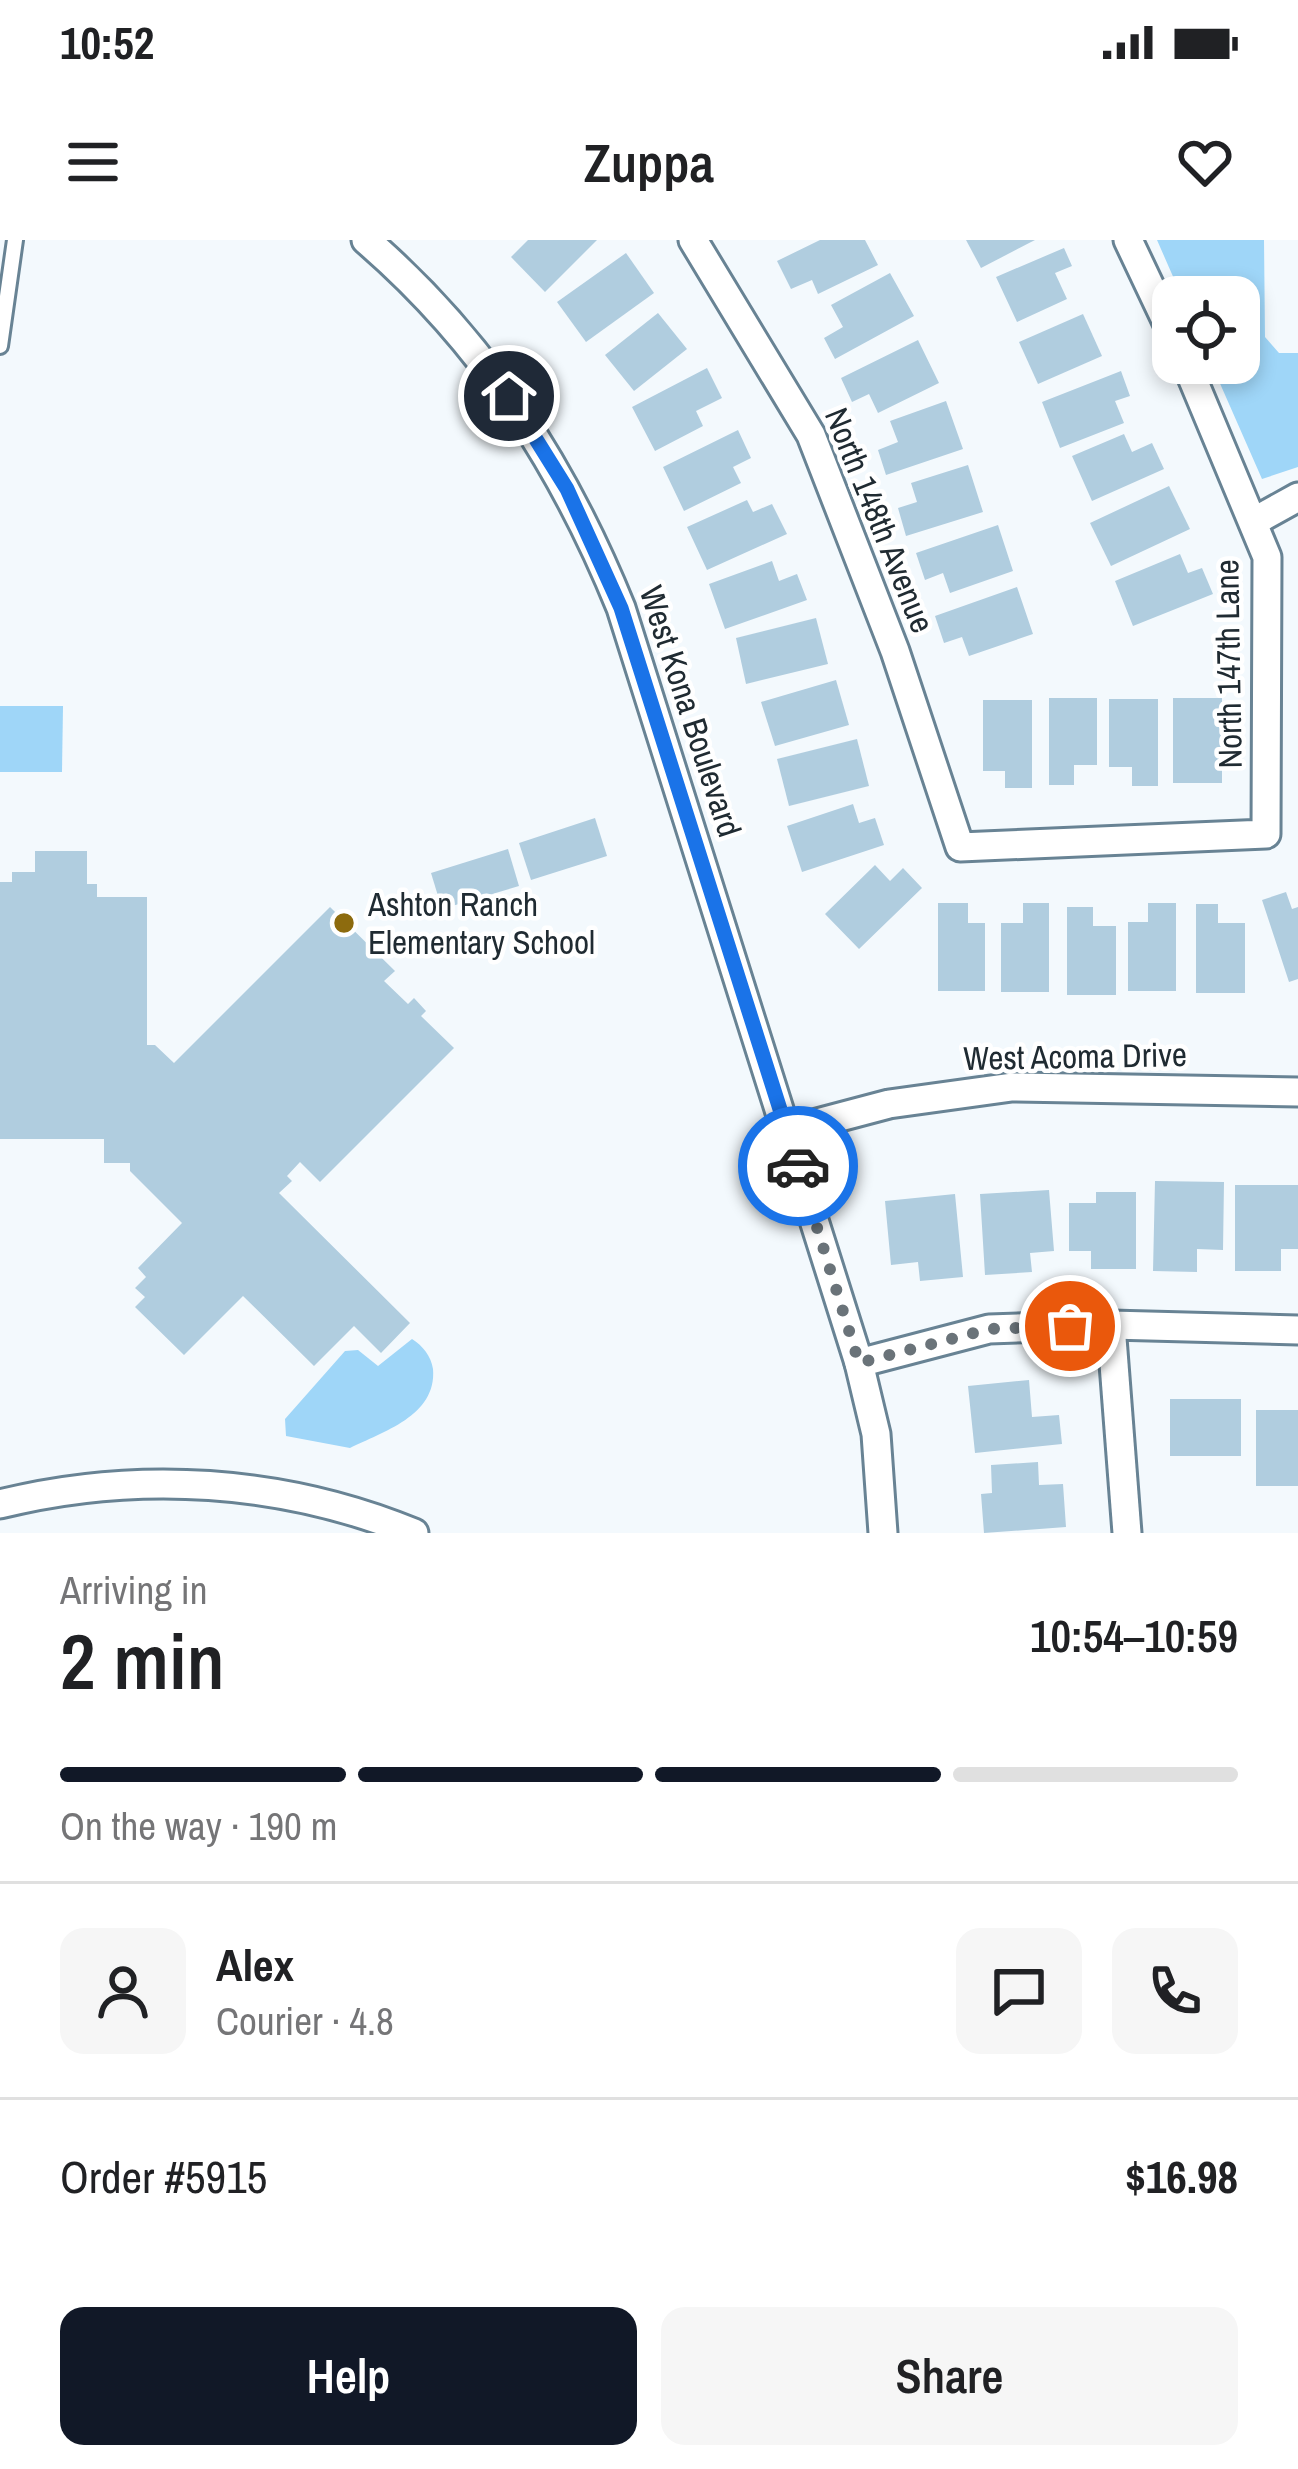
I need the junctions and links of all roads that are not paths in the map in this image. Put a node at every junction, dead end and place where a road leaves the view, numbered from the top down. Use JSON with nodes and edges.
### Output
{"nodes":[{"id":1,"x":15,"y":240,"type":"edge"},
{"id":2,"x":366,"y":240,"type":"edge"},
{"id":3,"x":693,"y":240,"type":"edge"},
{"id":4,"x":1128,"y":240,"type":"edge"},
{"id":5,"x":1152,"y":291,"type":"edge"},
{"id":6,"x":0,"y":346,"type":"edge"},
{"id":7,"x":1195,"y":384,"type":"edge"},
{"id":8,"x":1298,"y":497,"type":"edge"},
{"id":9,"x":1253,"y":522,"type":"junction"},
{"id":10,"x":1266,"y":834,"type":"joint"},
{"id":11,"x":1298,"y":1092,"type":"edge"},
{"id":12,"x":787,"y":1131,"type":"junction"},
{"id":13,"x":1111,"y":1325,"type":"junction"},
{"id":14,"x":1298,"y":1330,"type":"edge"},
{"id":15,"x":859,"y":1363,"type":"junction"},
{"id":16,"x":0,"y":1504,"type":"edge"},
{"id":17,"x":414,"y":1533,"type":"edge"},
{"id":18,"x":883,"y":1533,"type":"edge"},
{"id":19,"x":1127,"y":1533,"type":"edge"}],
"edges":[{"from":1,"to":6,"type":"lane"},
{"from":2,"to":12,"type":"street","name":"West Kona Boulevard"},
{"from":3,"to":10,"type":"street","name":"North 148th Avenue"},
{"from":4,"to":5,"type":"street"},
{"from":7,"to":9,"type":"street","name":"North 147th Lane"},
{"from":8,"to":9,"type":"street"},
{"from":9,"to":10,"type":"street","name":"North 147th Lane"},
{"from":11,"to":12,"type":"street","name":"West Acoma Drive"},
{"from":12,"to":15,"type":"street","name":"West Kona Boulevard"},
{"from":13,"to":14,"type":"street"},
{"from":13,"to":15,"type":"street"},
{"from":13,"to":19,"type":"street"},
{"from":15,"to":18,"type":"street","name":"West Kona Boulevard"},
{"from":16,"to":17,"type":"street"}]}
